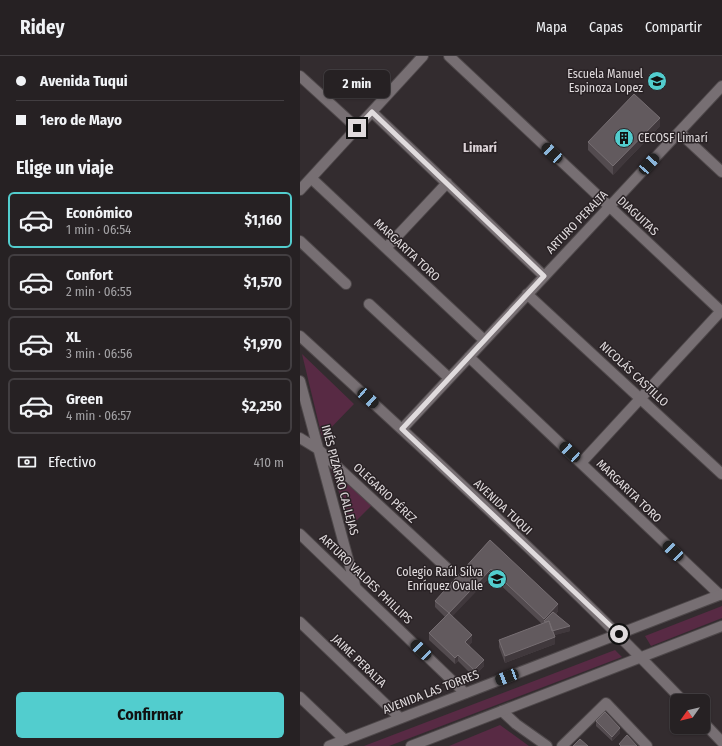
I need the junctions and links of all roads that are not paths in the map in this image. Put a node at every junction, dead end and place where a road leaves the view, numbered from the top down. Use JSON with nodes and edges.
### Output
{"nodes":[{"id":1,"x":424,"y":56,"type":"edge"},
{"id":2,"x":449,"y":56,"type":"edge"},
{"id":3,"x":300,"y":76,"type":"edge"},
{"id":4,"x":722,"y":86,"type":"edge"},
{"id":5,"x":372,"y":112,"type":"junction"},
{"id":6,"x":357,"y":128,"type":"junction"},
{"id":7,"x":679,"y":132,"type":"junction"},
{"id":8,"x":722,"y":172,"type":"edge"},
{"id":9,"x":311,"y":178,"type":"junction"},
{"id":10,"x":447,"y":183,"type":"junction"},
{"id":11,"x":300,"y":190,"type":"edge"},
{"id":12,"x":610,"y":207,"type":"junction"},
{"id":13,"x":300,"y":241,"type":"edge"},
{"id":14,"x":386,"y":248,"type":"junction"},
{"id":15,"x":544,"y":276,"type":"junction"},
{"id":16,"x":346,"y":284,"type":"dead end"},
{"id":17,"x":527,"y":294,"type":"junction"},
{"id":18,"x":369,"y":304,"type":"dead end"},
{"id":19,"x":722,"y":312,"type":"edge"},
{"id":20,"x":300,"y":336,"type":"edge"},
{"id":21,"x":484,"y":340,"type":"junction"},
{"id":22,"x":469,"y":357,"type":"junction"},
{"id":23,"x":449,"y":378,"type":"junction"},
{"id":24,"x":300,"y":381,"type":"edge"},
{"id":25,"x":641,"y":398,"type":"junction"},
{"id":26,"x":402,"y":429,"type":"junction"},
{"id":27,"x":300,"y":438,"type":"edge"},
{"id":28,"x":318,"y":449,"type":"junction"},
{"id":29,"x":581,"y":463,"type":"junction"},
{"id":30,"x":722,"y":474,"type":"edge"},
{"id":31,"x":300,"y":534,"type":"edge"},
{"id":32,"x":449,"y":570,"type":"dead end"},
{"id":33,"x":355,"y":585,"type":"junction"},
{"id":34,"x":721,"y":594,"type":"edge"},
{"id":35,"x":300,"y":622,"type":"edge"},
{"id":36,"x":722,"y":626,"type":"edge"},
{"id":37,"x":619,"y":634,"type":"junction"},
{"id":38,"x":642,"y":658,"type":"junction"},
{"id":39,"x":465,"y":693,"type":"junction"},
{"id":40,"x":676,"y":694,"type":"edge"},
{"id":41,"x":300,"y":697,"type":"edge"},
{"id":42,"x":502,"y":711,"type":"junction"},
{"id":43,"x":400,"y":718,"type":"junction"},
{"id":44,"x":710,"y":729,"type":"edge"},
{"id":45,"x":345,"y":740,"type":"junction"},
{"id":46,"x":722,"y":742,"type":"edge"},
{"id":47,"x":426,"y":744,"type":"edge"},
{"id":48,"x":329,"y":746,"type":"edge"},
{"id":49,"x":411,"y":746,"type":"edge"},
{"id":50,"x":547,"y":746,"type":"edge"},
{"id":51,"x":562,"y":746,"type":"edge"},
{"id":52,"x":647,"y":746,"type":"edge"}],
"edges":[{"from":1,"to":5,"type":"street"},
{"from":2,"to":12,"type":"street","name":"DIAGUITAS"},
{"from":3,"to":6,"type":"street"},
{"from":4,"to":7,"type":"street","name":"ARTURO PERALTA"},
{"from":5,"to":6,"type":"street"},
{"from":5,"to":10,"type":"street"},
{"from":6,"to":9,"type":"street"},
{"from":7,"to":8,"type":"street"},
{"from":7,"to":12,"type":"street","name":"ARTURO PERALTA"},
{"from":9,"to":11,"type":"street"},
{"from":9,"to":14,"type":"street","name":"MARGARITA TORO"},
{"from":10,"to":14,"type":"street"},
{"from":10,"to":15,"type":"street"},
{"from":12,"to":15,"type":"street","name":"ARTURO PERALTA"},
{"from":12,"to":19,"type":"street","name":"DIAGUITAS"},
{"from":13,"to":16,"type":"street"},
{"from":14,"to":21,"type":"street","name":"MARGARITA TORO"},
{"from":15,"to":17,"type":"street","name":"ARTURO PERALTA"},
{"from":17,"to":21,"type":"street","name":"ARTURO PERALTA"},
{"from":17,"to":25,"type":"street","name":"NICOLÁS CASTILLO"},
{"from":18,"to":23,"type":"street"},
{"from":19,"to":25,"type":"street"},
{"from":20,"to":26,"type":"street","name":"AVENIDA TUQUI"},
{"from":21,"to":22,"type":"street","name":"ARTURO PERALTA"},
{"from":22,"to":23,"type":"street","name":"ARTURO PERALTA"},
{"from":22,"to":29,"type":"street","name":"MARGARITA TORO"},
{"from":23,"to":26,"type":"street","name":"ARTURO PERALTA"},
{"from":24,"to":28,"type":"street","name":"INÉS PIZARRO CALLEJAS"},
{"from":25,"to":29,"type":"street"},
{"from":25,"to":30,"type":"street","name":"NICOLÁS CASTILLO"},
{"from":26,"to":37,"type":"street","name":"AVENIDA TUQUI"},
{"from":27,"to":28,"type":"street","name":"OLEGARIO PÉREZ"},
{"from":28,"to":32,"type":"street","name":"OLEGARIO PÉREZ"},
{"from":28,"to":33,"type":"street","name":"INÉS PIZARRO CALLEJAS"},
{"from":29,"to":34,"type":"street","name":"MARGARITA TORO"},
{"from":31,"to":33,"type":"street","name":"ARTURO VALDES PHILLIPS"},
{"from":33,"to":39,"type":"street","name":"ARTURO VALDES PHILLIPS"},
{"from":34,"to":37,"type":"street","name":"AVENIDA LAS TORRES"},
{"from":35,"to":43,"type":"street","name":"JAIME PERALTA"},
{"from":36,"to":38,"type":"street"},
{"from":37,"to":38,"type":"street","name":"AVENIDA TUQUI"},
{"from":37,"to":39,"type":"street","name":"AVENIDA LAS TORRES"},
{"from":38,"to":40,"type":"street","name":"AVENIDA TUQUI"},
{"from":38,"to":42,"type":"street"},
{"from":39,"to":43,"type":"street","name":"AVENIDA LAS TORRES"},
{"from":41,"to":45,"type":"street"},
{"from":42,"to":47,"type":"street"},
{"from":42,"to":50,"type":"street"},
{"from":43,"to":45,"type":"street","name":"AVENIDA LAS TORRES"},
{"from":44,"to":46,"type":"street"},
{"from":45,"to":48,"type":"street","name":"AVENIDA LAS TORRES"},
{"from":47,"to":49,"type":"street"},
{"from":51,"to":52,"type":"street"}]}
